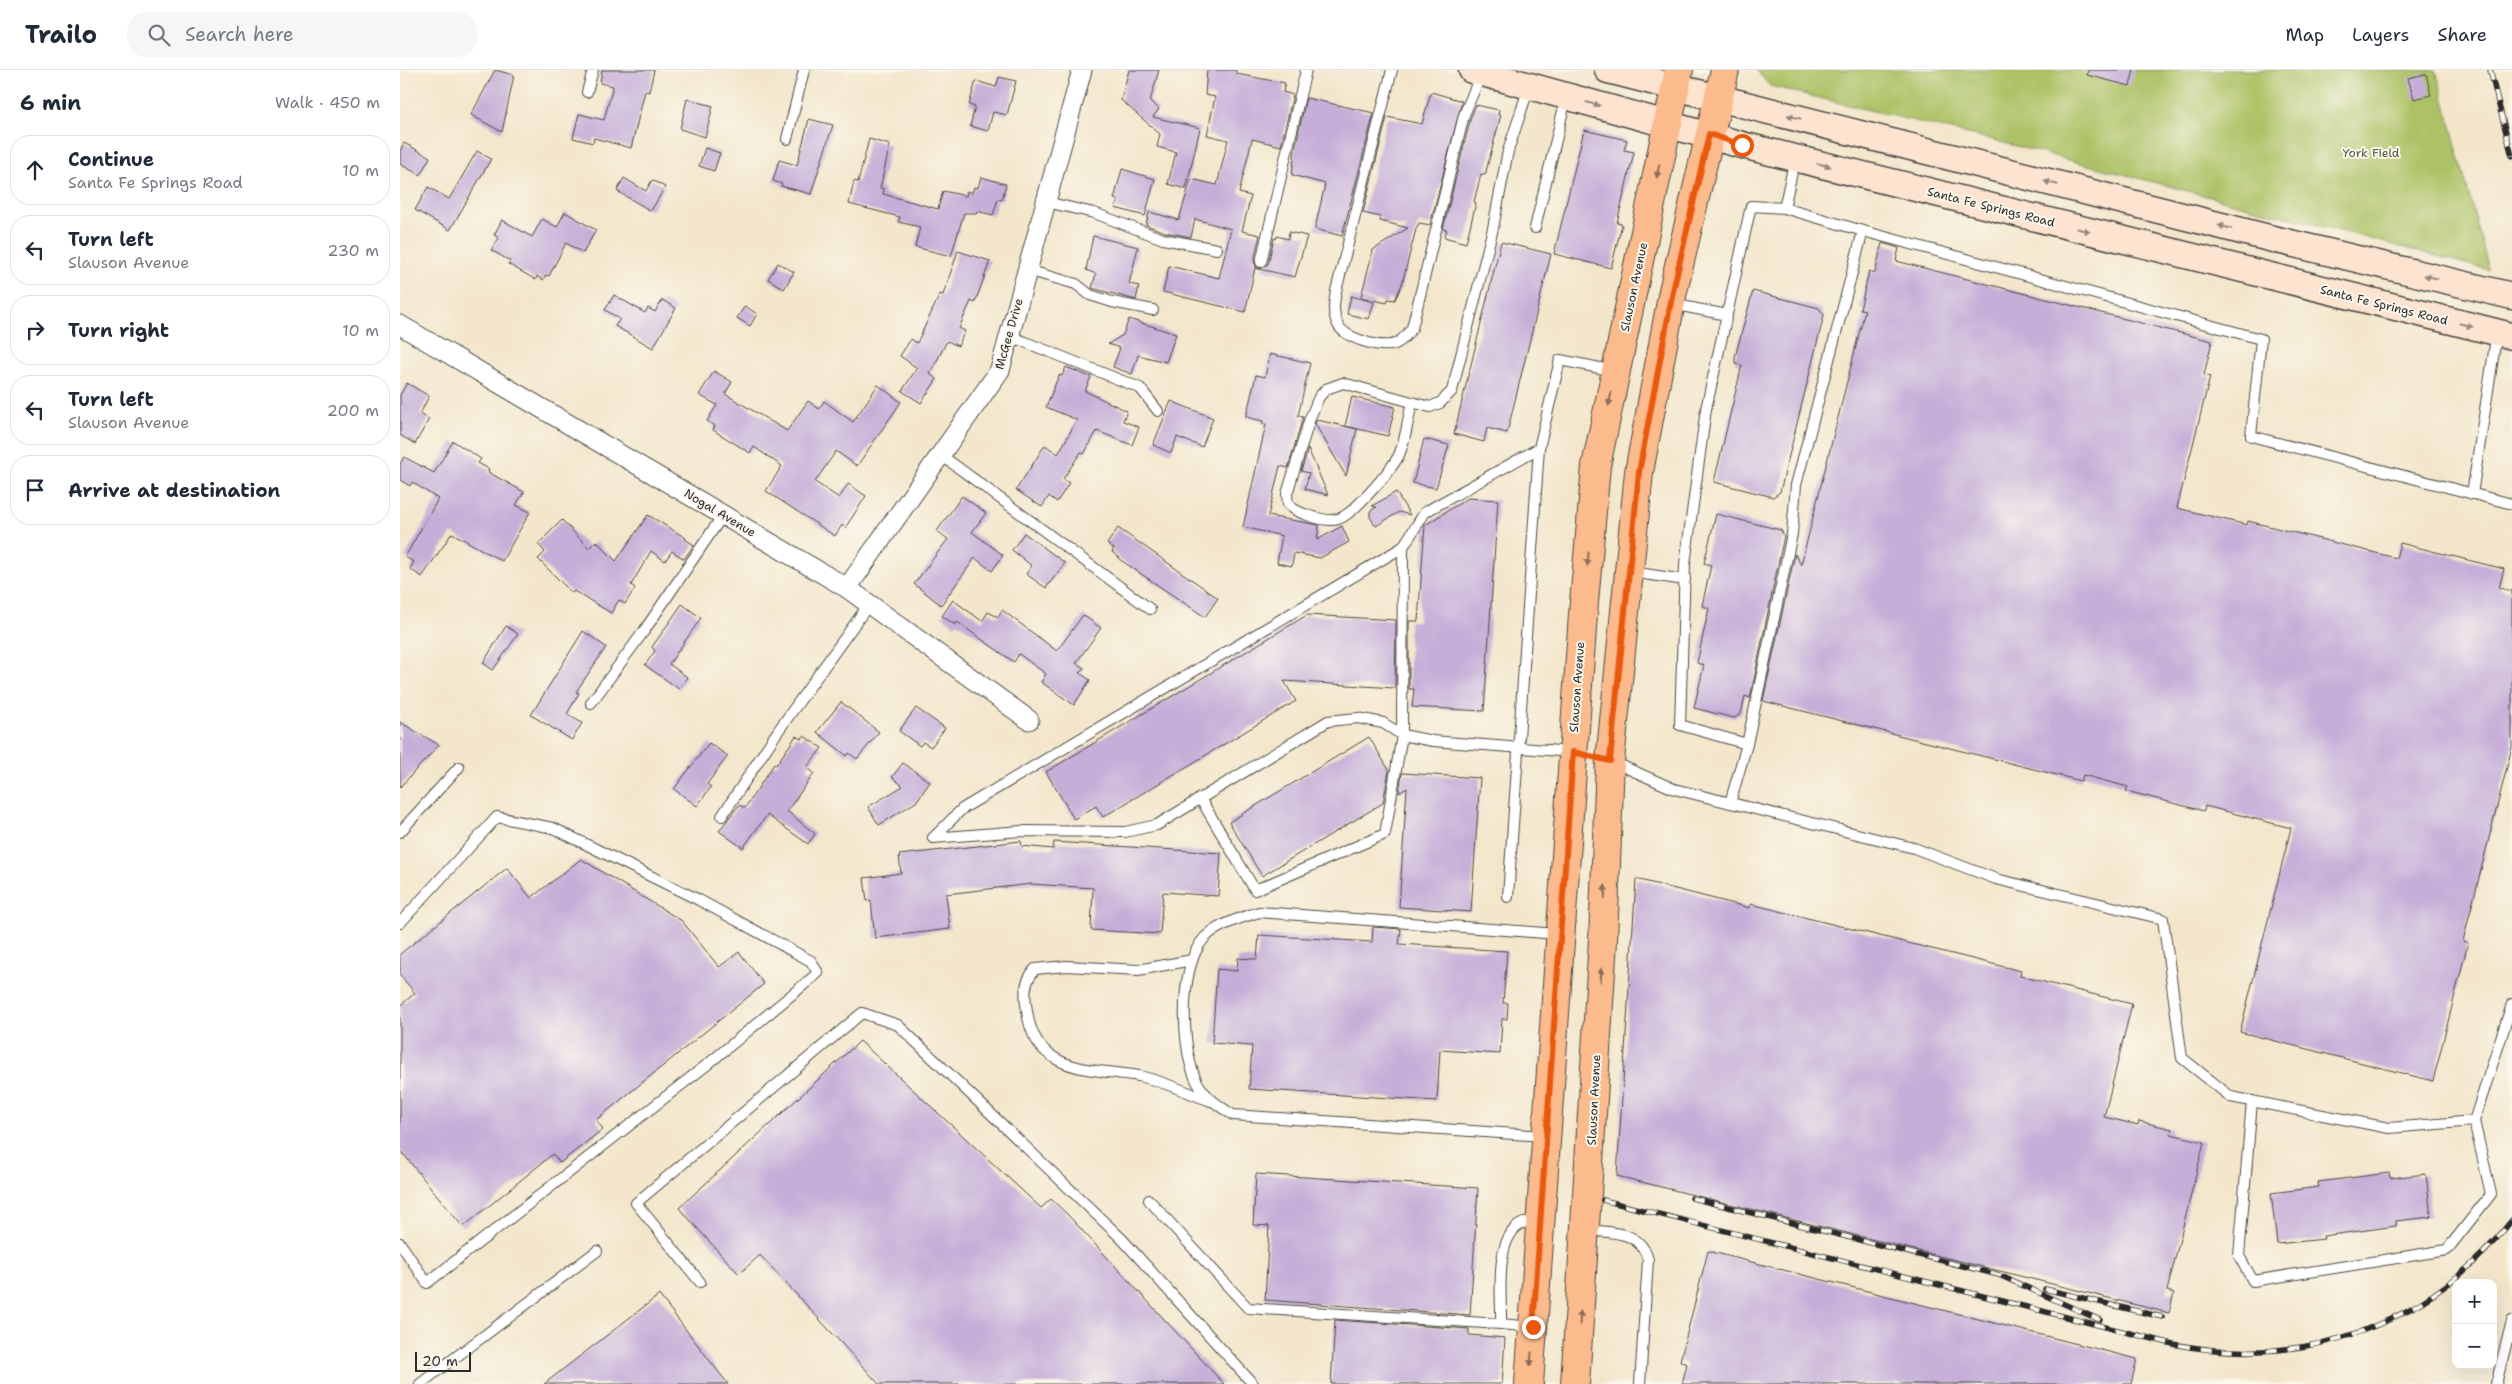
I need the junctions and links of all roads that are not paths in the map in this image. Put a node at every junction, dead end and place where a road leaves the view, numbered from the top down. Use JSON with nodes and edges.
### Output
{"nodes":[{"id":1,"x":593,"y":70,"type":"edge"},
{"id":2,"x":804,"y":70,"type":"edge"},
{"id":3,"x":1082,"y":70,"type":"edge"},
{"id":4,"x":1306,"y":70,"type":"edge"},
{"id":5,"x":1392,"y":70,"type":"edge"},
{"id":6,"x":1608,"y":70,"type":"edge"},
{"id":7,"x":1725,"y":70,"type":"edge"},
{"id":8,"x":1479,"y":71,"type":"edge"},
{"id":9,"x":1678,"y":79,"type":"edge"},
{"id":10,"x":1529,"y":86,"type":"junction"},
{"id":11,"x":587,"y":92,"type":"dead end"},
{"id":12,"x":1566,"y":97,"type":"junction"},
{"id":13,"x":1718,"y":98,"type":"junction"},
{"id":14,"x":1668,"y":124,"type":"junction"},
{"id":15,"x":1709,"y":134,"type":"junction"},
{"id":16,"x":787,"y":139,"type":"dead end"},
{"id":17,"x":1796,"y":158,"type":"junction"},
{"id":18,"x":1046,"y":202,"type":"junction"},
{"id":19,"x":1784,"y":208,"type":"junction"},
{"id":20,"x":1535,"y":228,"type":"dead end"},
{"id":21,"x":1862,"y":231,"type":"junction"},
{"id":22,"x":2273,"y":239,"type":"junction"},
{"id":23,"x":1217,"y":249,"type":"dead end"},
{"id":24,"x":1261,"y":262,"type":"dead end"},
{"id":25,"x":1027,"y":270,"type":"junction"},
{"id":26,"x":2265,"y":276,"type":"junction"},
{"id":27,"x":2512,"y":296,"type":"edge"},
{"id":28,"x":1671,"y":304,"type":"junction"},
{"id":29,"x":1153,"y":310,"type":"dead end"},
{"id":30,"x":1727,"y":316,"type":"junction"},
{"id":31,"x":400,"y":325,"type":"edge"},
{"id":32,"x":2505,"y":334,"type":"edge"},
{"id":33,"x":1010,"y":336,"type":"junction"},
{"id":34,"x":1616,"y":371,"type":"junction"},
{"id":35,"x":1412,"y":402,"type":"junction"},
{"id":36,"x":1158,"y":411,"type":"dead end"},
{"id":37,"x":1539,"y":448,"type":"junction"},
{"id":38,"x":941,"y":456,"type":"junction"},
{"id":39,"x":2472,"y":494,"type":"junction"},
{"id":40,"x":2512,"y":504,"type":"edge"},
{"id":41,"x":723,"y":515,"type":"junction"},
{"id":42,"x":1403,"y":547,"type":"junction"},
{"id":43,"x":1630,"y":572,"type":"junction"},
{"id":44,"x":1685,"y":580,"type":"junction"},
{"id":45,"x":848,"y":588,"type":"junction"},
{"id":46,"x":869,"y":604,"type":"junction"},
{"id":47,"x":1150,"y":609,"type":"dead end"},
{"id":48,"x":591,"y":703,"type":"dead end"},
{"id":49,"x":1029,"y":720,"type":"dead end"},
{"id":50,"x":1402,"y":735,"type":"junction"},
{"id":51,"x":1747,"y":744,"type":"junction"},
{"id":52,"x":1518,"y":748,"type":"junction"},
{"id":53,"x":1573,"y":752,"type":"junction"},
{"id":54,"x":1610,"y":761,"type":"junction"},
{"id":55,"x":459,"y":767,"type":"dead end"},
{"id":56,"x":1200,"y":798,"type":"junction"},
{"id":57,"x":1730,"y":803,"type":"junction"},
{"id":58,"x":722,"y":816,"type":"dead end"},
{"id":59,"x":400,"y":832,"type":"edge"},
{"id":60,"x":1508,"y":897,"type":"dead end"},
{"id":61,"x":400,"y":923,"type":"edge"},
{"id":62,"x":1561,"y":934,"type":"junction"},
{"id":63,"x":1603,"y":940,"type":"junction"},
{"id":64,"x":1192,"y":960,"type":"junction"},
{"id":65,"x":2512,"y":1004,"type":"edge"},
{"id":66,"x":1211,"y":1101,"type":"junction"},
{"id":67,"x":2252,"y":1101,"type":"junction"},
{"id":68,"x":2474,"y":1121,"type":"junction"},
{"id":69,"x":1546,"y":1136,"type":"junction"},
{"id":70,"x":1148,"y":1200,"type":"dead end"},
{"id":71,"x":1541,"y":1218,"type":"junction"},
{"id":72,"x":1586,"y":1230,"type":"junction"},
{"id":73,"x":400,"y":1243,"type":"edge"},
{"id":74,"x":598,"y":1251,"type":"dead end"},
{"id":75,"x":700,"y":1282,"type":"dead end"},
{"id":76,"x":2512,"y":1321,"type":"edge"},
{"id":77,"x":1501,"y":1324,"type":"junction"},
{"id":78,"x":1533,"y":1327,"type":"junction"},
{"id":79,"x":420,"y":1384,"type":"edge"},
{"id":80,"x":1253,"y":1384,"type":"edge"},
{"id":81,"x":1529,"y":1384,"type":"edge"},
{"id":82,"x":1575,"y":1384,"type":"edge"},
{"id":83,"x":1640,"y":1384,"type":"edge"},
{"id":84,"x":2496,"y":1384,"type":"edge"}],
"edges":[{"from":1,"to":11,"type":"lane"},
{"from":2,"to":16,"type":"lane"},
{"from":3,"to":18,"type":"street","name":"McGee Drive"},
{"from":4,"to":24,"type":"lane"},
{"from":5,"to":8,"type":"lane"},
{"from":6,"to":9,"type":"main road"},
{"from":7,"to":13,"type":"main road","name":"Slauson Avenue"},
{"from":8,"to":10,"type":"main road","name":"Santa Fe Springs Road"},
{"from":9,"to":13,"type":"main road"},
{"from":9,"to":14,"type":"main road","name":"Slauson Avenue"},
{"from":10,"to":12,"type":"main road","name":"Santa Fe Springs Road"},
{"from":10,"to":35,"type":"lane"},
{"from":12,"to":14,"type":"main road","name":"Santa Fe Springs Road","one_way":true},
{"from":12,"to":20,"type":"lane"},
{"from":13,"to":15,"type":"main road","name":"Slauson Avenue"},
{"from":22,"to":13,"type":"main road","one_way":true},
{"from":14,"to":15,"type":"main road","name":"Santa Fe Springs Road"},
{"from":14,"to":34,"type":"main road","name":"Slauson Avenue","one_way":true},
{"from":15,"to":17,"type":"main road","name":"Santa Fe Springs Road"},
{"from":15,"to":28,"type":"main road","name":"Slauson Avenue"},
{"from":17,"to":19,"type":"lane"},
{"from":17,"to":26,"type":"main road","name":"Santa Fe Springs Road","one_way":true},
{"from":18,"to":23,"type":"lane"},
{"from":18,"to":25,"type":"street","name":"McGee Drive"},
{"from":19,"to":21,"type":"lane"},
{"from":19,"to":30,"type":"lane"},
{"from":21,"to":39,"type":"lane"},
{"from":21,"to":51,"type":"lane"},
{"from":22,"to":26,"type":"main road"},
{"from":27,"to":22,"type":"main road","one_way":true},
{"from":25,"to":29,"type":"lane"},
{"from":25,"to":33,"type":"street","name":"McGee Drive"},
{"from":26,"to":32,"type":"main road","name":"Santa Fe Springs Road","one_way":true},
{"from":28,"to":30,"type":"lane"},
{"from":28,"to":43,"type":"main road","name":"Slauson Avenue"},
{"from":30,"to":44,"type":"lane"},
{"from":31,"to":41,"type":"street","name":"Nogal Avenue"},
{"from":32,"to":39,"type":"lane"},
{"from":33,"to":36,"type":"lane"},
{"from":33,"to":38,"type":"street","name":"McGee Drive"},
{"from":34,"to":37,"type":"lane"},
{"from":34,"to":53,"type":"main road","name":"Slauson Avenue","one_way":true},
{"from":35,"to":35,"type":"lane"},
{"from":37,"to":42,"type":"lane"},
{"from":37,"to":52,"type":"lane"},
{"from":38,"to":45,"type":"street","name":"McGee Drive"},
{"from":38,"to":47,"type":"lane"},
{"from":39,"to":40,"type":"lane"},
{"from":41,"to":45,"type":"street","name":"Nogal Avenue"},
{"from":41,"to":48,"type":"lane"},
{"from":42,"to":50,"type":"lane"},
{"from":42,"to":56,"type":"lane"},
{"from":43,"to":44,"type":"lane"},
{"from":43,"to":54,"type":"main road","name":"Slauson Avenue"},
{"from":44,"to":51,"type":"lane"},
{"from":45,"to":46,"type":"street","name":"Nogal Avenue"},
{"from":46,"to":49,"type":"street","name":"Nogal Avenue"},
{"from":46,"to":58,"type":"lane"},
{"from":50,"to":52,"type":"lane"},
{"from":50,"to":56,"type":"lane"},
{"from":50,"to":56,"type":"lane"},
{"from":51,"to":57,"type":"lane"},
{"from":52,"to":53,"type":"lane"},
{"from":52,"to":60,"type":"lane"},
{"from":53,"to":54,"type":"main road"},
{"from":53,"to":62,"type":"main road","name":"Slauson Avenue"},
{"from":54,"to":57,"type":"lane"},
{"from":63,"to":54,"type":"main road","name":"Slauson Avenue","one_way":true},
{"from":55,"to":59,"type":"lane"},
{"from":57,"to":67,"type":"lane"},
{"from":61,"to":73,"type":"lane"},
{"from":62,"to":63,"type":"main road"},
{"from":62,"to":64,"type":"lane"},
{"from":62,"to":69,"type":"main road","name":"Slauson Avenue"},
{"from":72,"to":63,"type":"main road","name":"Slauson Avenue","one_way":true},
{"from":64,"to":66,"type":"lane"},
{"from":64,"to":66,"type":"lane"},
{"from":65,"to":68,"type":"lane"},
{"from":66,"to":69,"type":"lane"},
{"from":67,"to":68,"type":"lane"},
{"from":67,"to":68,"type":"lane"},
{"from":69,"to":71,"type":"main road","name":"Slauson Avenue"},
{"from":70,"to":77,"type":"lane"},
{"from":71,"to":77,"type":"lane"},
{"from":71,"to":78,"type":"main road","name":"Slauson Avenue"},
{"from":82,"to":72,"type":"main road","name":"Slauson Avenue","one_way":true},
{"from":72,"to":83,"type":"lane"},
{"from":74,"to":79,"type":"lane"},
{"from":75,"to":80,"type":"lane"},
{"from":76,"to":84,"type":"lane"},
{"from":77,"to":78,"type":"lane"},
{"from":78,"to":81,"type":"main road","name":"Slauson Avenue","one_way":true}]}
